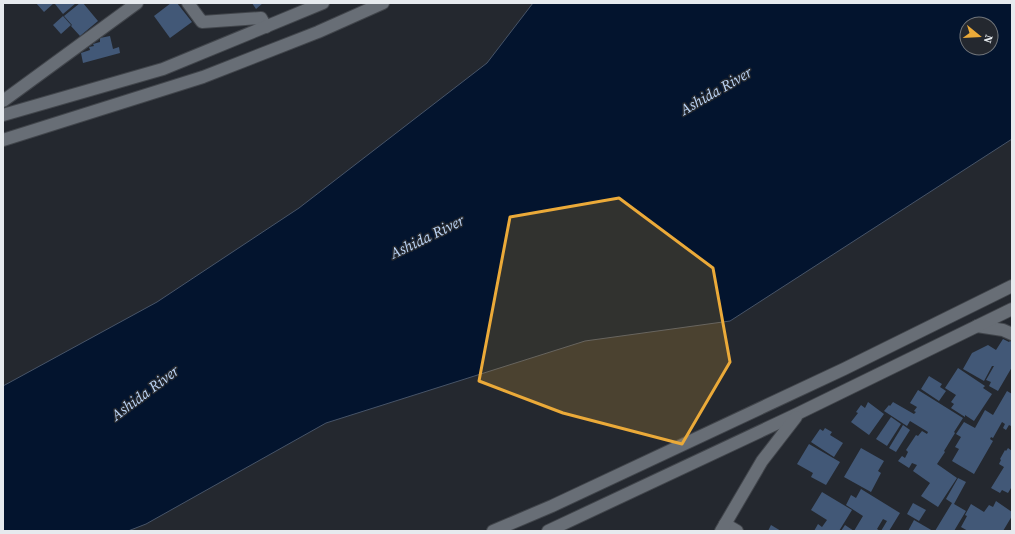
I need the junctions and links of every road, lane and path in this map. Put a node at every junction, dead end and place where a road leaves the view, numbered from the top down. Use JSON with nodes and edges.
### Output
{"nodes":[{"id":1,"x":137,"y":3,"type":"edge"},
{"id":2,"x":188,"y":3,"type":"edge"},
{"id":3,"x":323,"y":3,"type":"edge"},
{"id":4,"x":383,"y":3,"type":"edge"},
{"id":5,"x":266,"y":27,"type":"junction"},
{"id":6,"x":3,"y":101,"type":"edge"},
{"id":7,"x":3,"y":115,"type":"edge"},
{"id":8,"x":3,"y":140,"type":"edge"},
{"id":9,"x":1012,"y":286,"type":"edge"},
{"id":10,"x":1012,"y":309,"type":"edge"},
{"id":11,"x":977,"y":326,"type":"junction"},
{"id":12,"x":1012,"y":334,"type":"edge"},
{"id":13,"x":797,"y":414,"type":"junction"},
{"id":14,"x":723,"y":528,"type":"edge"},
{"id":15,"x":493,"y":531,"type":"edge"},
{"id":16,"x":548,"y":531,"type":"edge"},
{"id":17,"x":737,"y":531,"type":"edge"}],
"edges":[{"from":1,"to":6,"type":"street"},
{"from":2,"to":5,"type":"street"},
{"from":3,"to":5,"type":"street"},
{"from":4,"to":8,"type":"street"},
{"from":5,"to":7,"type":"street"},
{"from":9,"to":15,"type":"street"},
{"from":10,"to":11,"type":"street"},
{"from":11,"to":12,"type":"street"},
{"from":11,"to":13,"type":"street"},
{"from":13,"to":14,"type":"street"},
{"from":13,"to":16,"type":"street"},
{"from":14,"to":17,"type":"street"}]}
